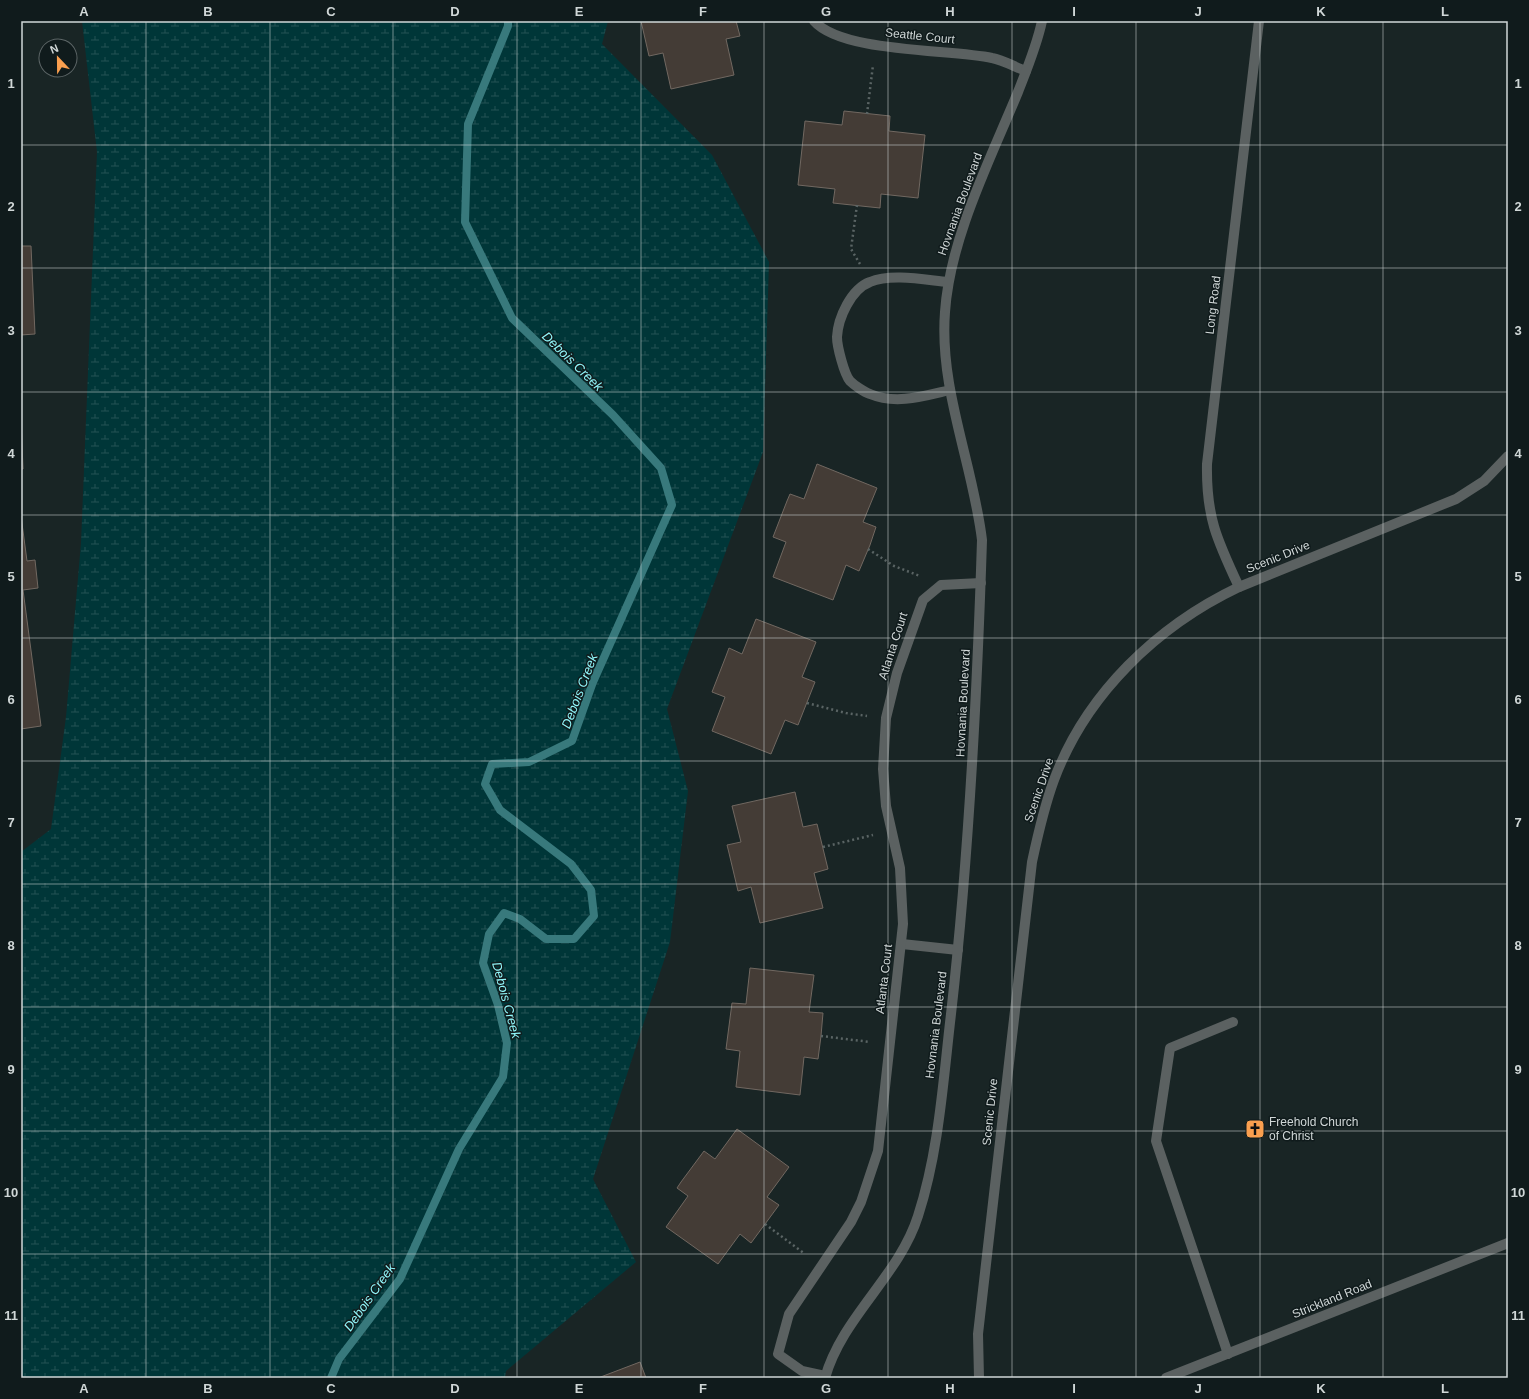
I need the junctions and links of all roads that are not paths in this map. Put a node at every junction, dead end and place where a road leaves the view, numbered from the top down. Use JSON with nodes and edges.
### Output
{"nodes":[{"id":1,"x":814,"y":21,"type":"edge"},
{"id":2,"x":1042,"y":21,"type":"edge"},
{"id":3,"x":1258,"y":21,"type":"edge"},
{"id":4,"x":1026,"y":71,"type":"junction"},
{"id":5,"x":948,"y":282,"type":"junction"},
{"id":6,"x":950,"y":390,"type":"junction"},
{"id":7,"x":1508,"y":456,"type":"edge"},
{"id":8,"x":981,"y":583,"type":"junction"},
{"id":9,"x":1239,"y":587,"type":"junction"},
{"id":10,"x":902,"y":944,"type":"junction"},
{"id":11,"x":958,"y":950,"type":"junction"},
{"id":12,"x":1233,"y":1022,"type":"dead end"},
{"id":13,"x":1508,"y":1243,"type":"edge"},
{"id":14,"x":1228,"y":1354,"type":"junction"},
{"id":15,"x":825,"y":1377,"type":"edge"},
{"id":16,"x":979,"y":1378,"type":"edge"},
{"id":17,"x":1166,"y":1378,"type":"edge"}],
"edges":[{"from":1,"to":4,"type":"street","name":"Seattle Court"},
{"from":2,"to":4,"type":"street","name":"Hovnania Boulevard"},
{"from":3,"to":9,"type":"street","name":"Long Road"},
{"from":4,"to":5,"type":"street","name":"Hovnania Boulevard"},
{"from":5,"to":6,"type":"street","name":"Hovnania Boulevard"},
{"from":5,"to":6,"type":"street"},
{"from":6,"to":8,"type":"street","name":"Hovnania Boulevard"},
{"from":7,"to":9,"type":"street","name":"Scenic Drive"},
{"from":8,"to":10,"type":"street","name":"Atlanta Court"},
{"from":8,"to":11,"type":"street","name":"Hovnania Boulevard"},
{"from":9,"to":16,"type":"street","name":"Scenic Drive"},
{"from":10,"to":11,"type":"street"},
{"from":10,"to":15,"type":"street","name":"Atlanta Court"},
{"from":11,"to":15,"type":"street","name":"Hovnania Boulevard"},
{"from":12,"to":14,"type":"street"},
{"from":13,"to":14,"type":"street","name":"Strickland Road"},
{"from":14,"to":17,"type":"street","name":"Strickland Road"}]}
